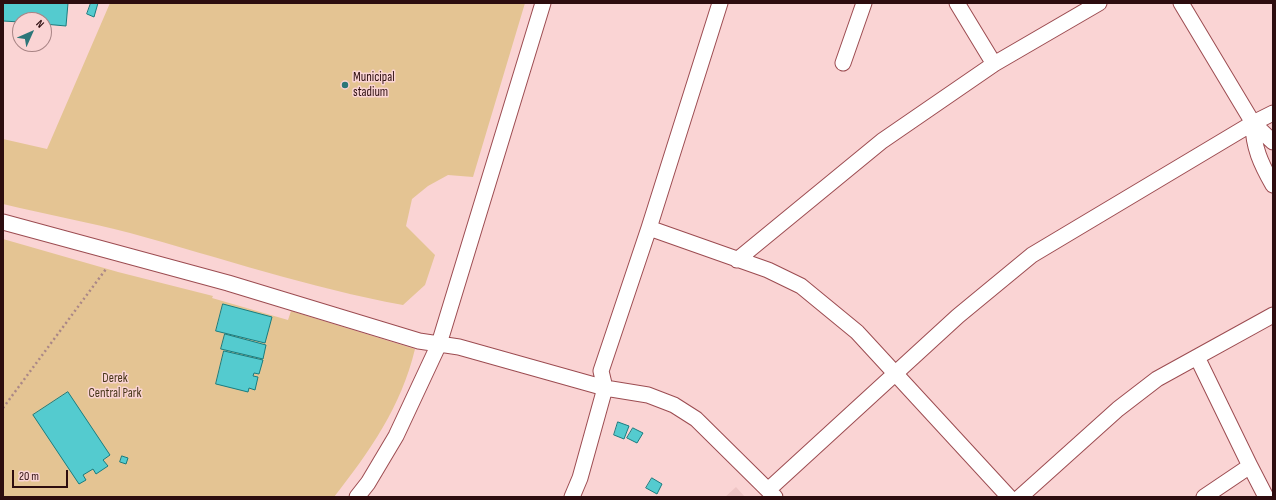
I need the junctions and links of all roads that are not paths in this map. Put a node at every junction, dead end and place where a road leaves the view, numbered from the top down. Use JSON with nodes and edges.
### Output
{"nodes":[{"id":1,"x":543,"y":3,"type":"edge"},
{"id":2,"x":720,"y":3,"type":"edge"},
{"id":3,"x":864,"y":3,"type":"edge"},
{"id":4,"x":957,"y":3,"type":"edge"},
{"id":5,"x":1099,"y":3,"type":"edge"},
{"id":6,"x":1181,"y":3,"type":"edge"},
{"id":7,"x":843,"y":63,"type":"dead end"},
{"id":8,"x":994,"y":64,"type":"junction"},
{"id":9,"x":1273,"y":113,"type":"edge"},
{"id":10,"x":1253,"y":123,"type":"junction"},
{"id":11,"x":1273,"y":142,"type":"edge"},
{"id":12,"x":1273,"y":185,"type":"edge"},
{"id":13,"x":3,"y":222,"type":"edge"},
{"id":14,"x":649,"y":228,"type":"junction"},
{"id":15,"x":737,"y":260,"type":"junction"},
{"id":16,"x":1273,"y":315,"type":"edge"},
{"id":17,"x":439,"y":344,"type":"junction"},
{"id":18,"x":1197,"y":357,"type":"junction"},
{"id":19,"x":895,"y":373,"type":"junction"},
{"id":20,"x":606,"y":388,"type":"junction"},
{"id":21,"x":1250,"y":466,"type":"junction"},
{"id":22,"x":771,"y":493,"type":"edge"},
{"id":23,"x":357,"y":497,"type":"edge"},
{"id":24,"x":572,"y":497,"type":"edge"},
{"id":25,"x":1009,"y":497,"type":"edge"},
{"id":26,"x":1020,"y":497,"type":"edge"},
{"id":27,"x":1204,"y":497,"type":"edge"},
{"id":28,"x":1266,"y":497,"type":"edge"}],
"edges":[{"from":1,"to":17,"type":"street"},
{"from":2,"to":14,"type":"street"},
{"from":3,"to":7,"type":"street"},
{"from":4,"to":8,"type":"street"},
{"from":5,"to":8,"type":"street"},
{"from":6,"to":10,"type":"street"},
{"from":8,"to":15,"type":"street"},
{"from":9,"to":10,"type":"street"},
{"from":10,"to":11,"type":"street"},
{"from":10,"to":12,"type":"street"},
{"from":10,"to":19,"type":"street"},
{"from":13,"to":17,"type":"street"},
{"from":14,"to":15,"type":"street"},
{"from":14,"to":20,"type":"street"},
{"from":15,"to":19,"type":"street"},
{"from":16,"to":18,"type":"street"},
{"from":17,"to":20,"type":"street"},
{"from":17,"to":23,"type":"street"},
{"from":18,"to":21,"type":"street"},
{"from":18,"to":26,"type":"street"},
{"from":19,"to":22,"type":"street"},
{"from":19,"to":25,"type":"street"},
{"from":20,"to":22,"type":"street"},
{"from":20,"to":24,"type":"street"},
{"from":21,"to":27,"type":"street"},
{"from":21,"to":28,"type":"street"}]}
